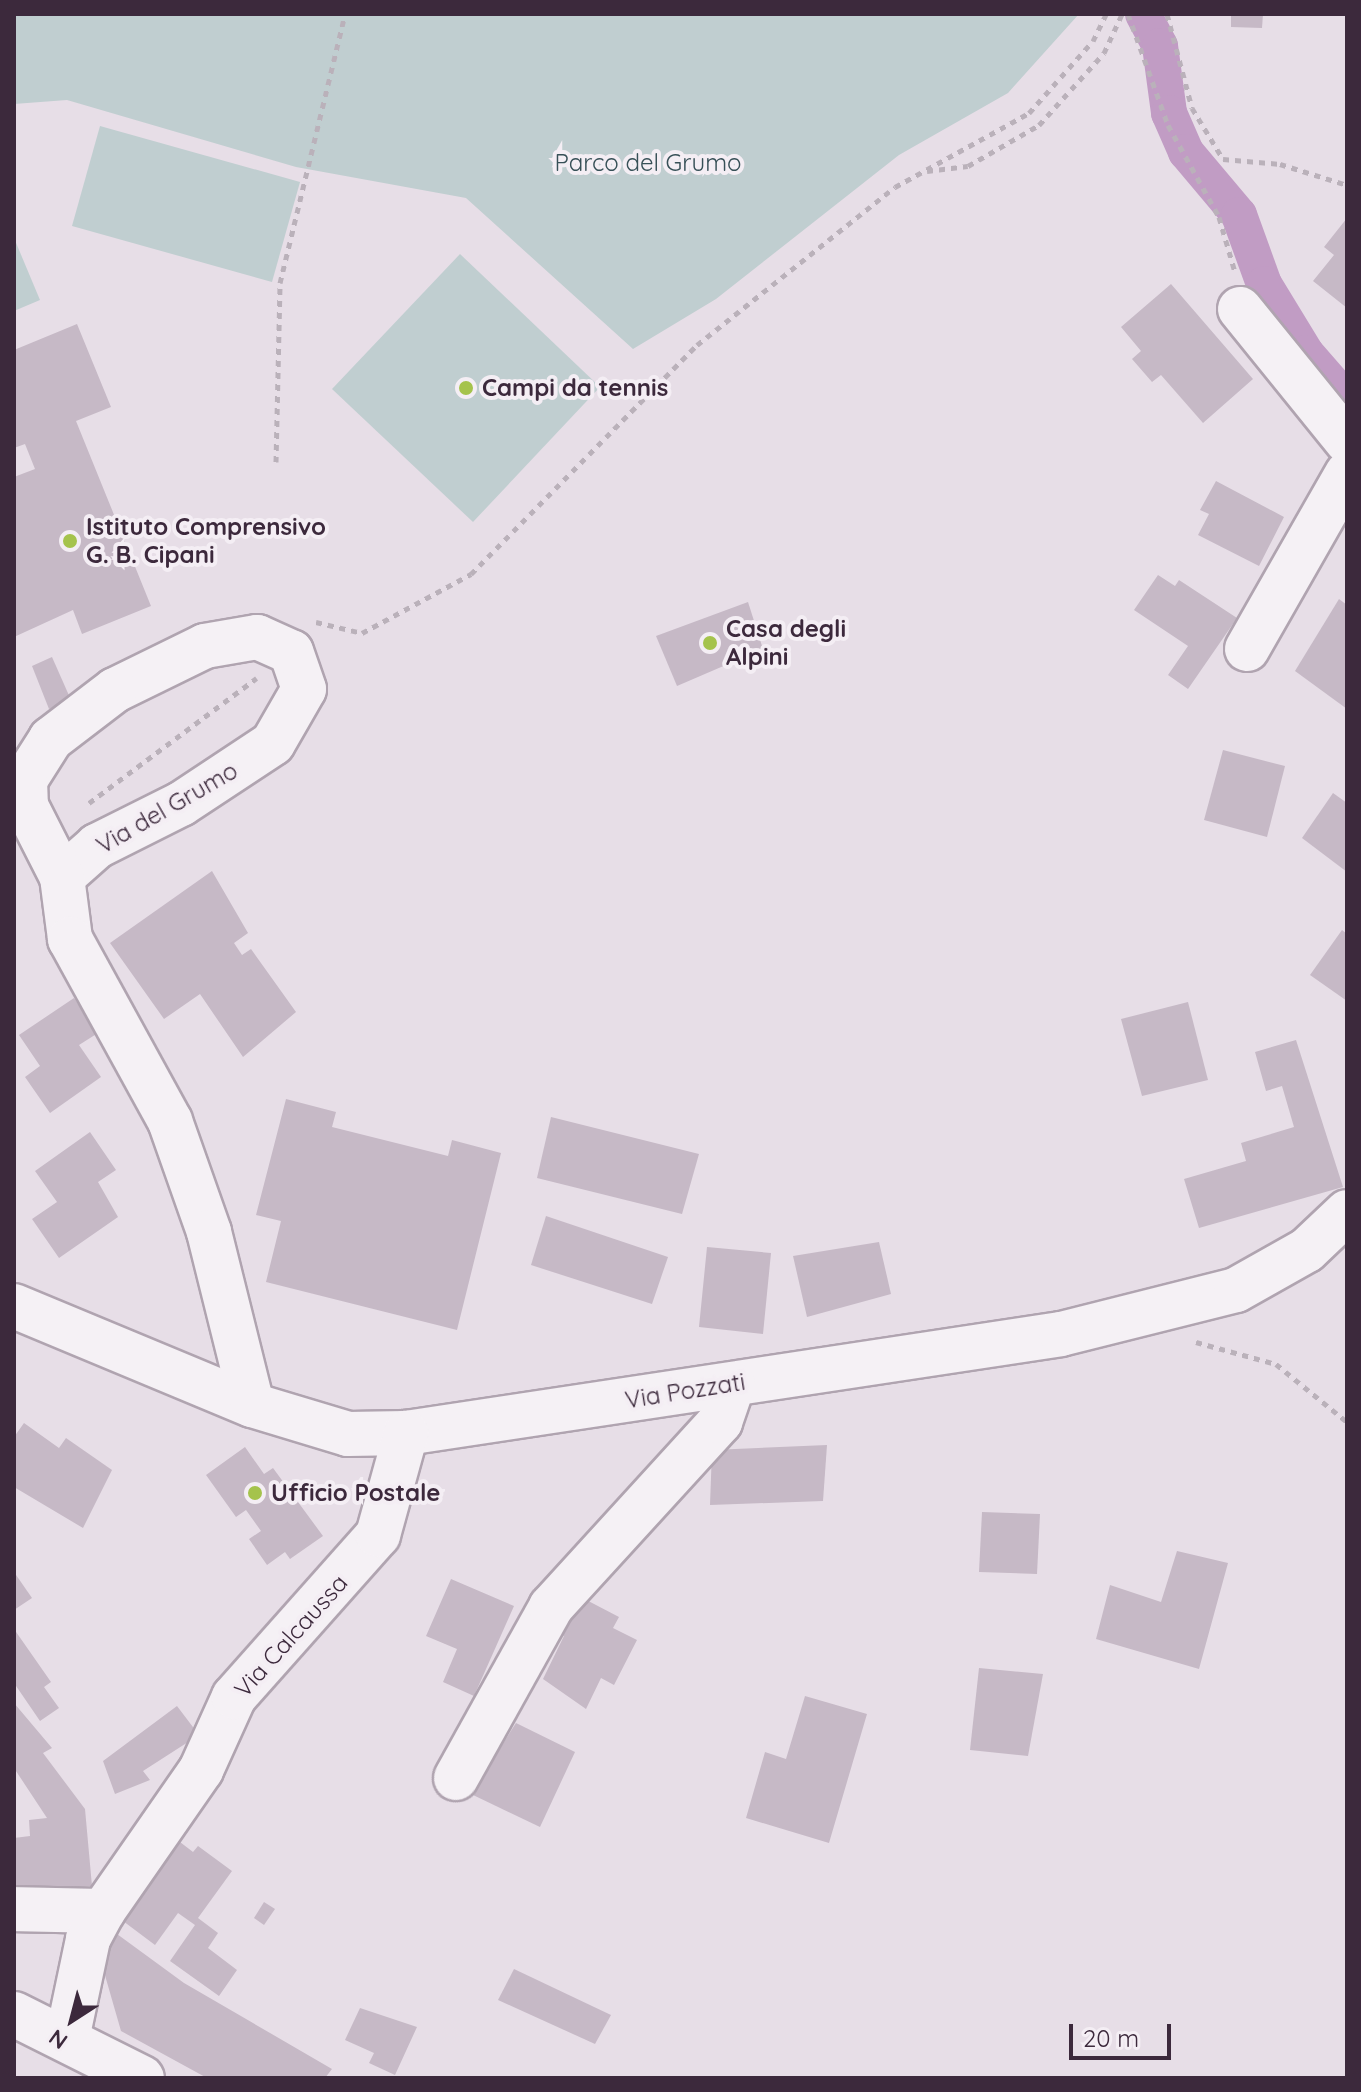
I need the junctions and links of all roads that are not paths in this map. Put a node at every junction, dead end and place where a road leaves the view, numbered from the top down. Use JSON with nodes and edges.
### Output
{"nodes":[{"id":1,"x":1240,"y":309,"type":"road end"},
{"id":2,"x":1347,"y":441,"type":"edge"},
{"id":3,"x":1347,"y":474,"type":"edge"},
{"id":4,"x":1247,"y":649,"type":"dead end"},
{"id":5,"x":62,"y":877,"type":"junction"},
{"id":6,"x":1347,"y":1212,"type":"edge"},
{"id":7,"x":14,"y":1306,"type":"edge"},
{"id":8,"x":733,"y":1384,"type":"junction"},
{"id":9,"x":252,"y":1405,"type":"junction"},
{"id":10,"x":406,"y":1433,"type":"junction"},
{"id":11,"x":456,"y":1778,"type":"dead end"},
{"id":12,"x":14,"y":1909,"type":"edge"},
{"id":13,"x":103,"y":1911,"type":"junction"},
{"id":14,"x":14,"y":2014,"type":"edge"},
{"id":15,"x":67,"y":2039,"type":"junction"},
{"id":16,"x":142,"y":2078,"type":"edge"}],
"edges":[{"from":1,"to":2,"type":"street"},
{"from":3,"to":4,"type":"street"},
{"from":5,"to":5,"type":"street","name":"Via del Grumo"},
{"from":5,"to":9,"type":"street"},
{"from":6,"to":8,"type":"street","name":"Via Pozzati"},
{"from":7,"to":9,"type":"street","name":"Via Pozzati"},
{"from":8,"to":10,"type":"street","name":"Via Pozzati"},
{"from":8,"to":11,"type":"street"},
{"from":9,"to":10,"type":"street","name":"Via Pozzati"},
{"from":10,"to":13,"type":"street","name":"Via Calcaussa"},
{"from":12,"to":13,"type":"street"},
{"from":13,"to":15,"type":"street","name":"Via Calcaussa"},
{"from":14,"to":15,"type":"street"},
{"from":15,"to":16,"type":"street"}]}
